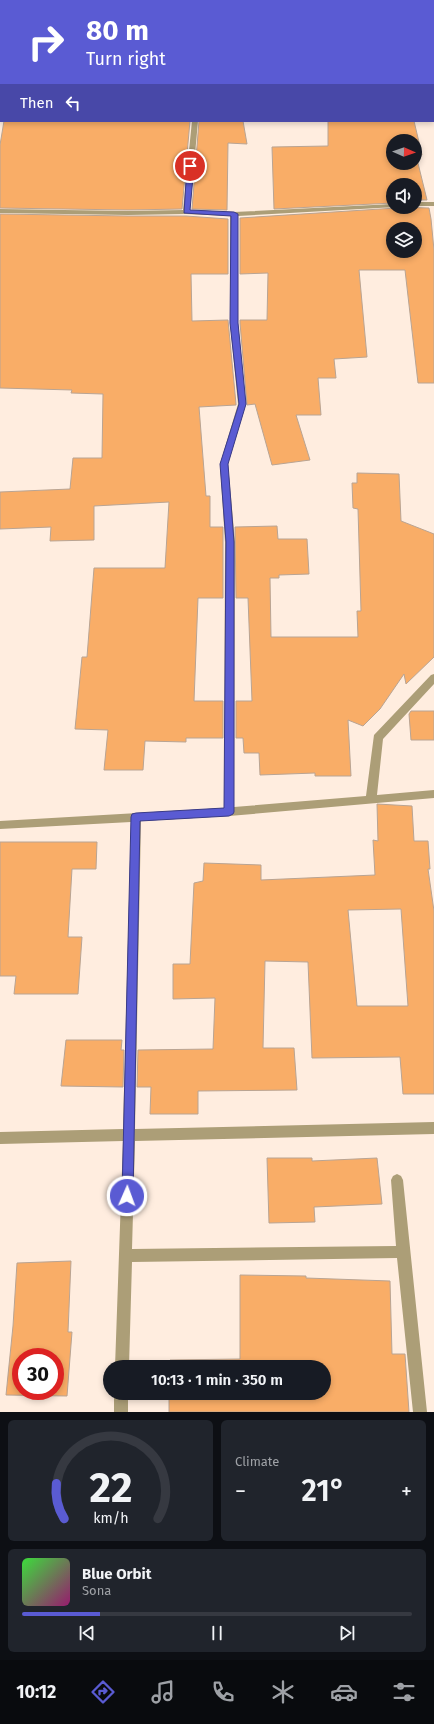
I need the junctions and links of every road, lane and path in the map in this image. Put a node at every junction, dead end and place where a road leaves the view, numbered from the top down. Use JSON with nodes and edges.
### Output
{"nodes":[{"id":1,"x":195,"y":122,"type":"edge"},
{"id":2,"x":422,"y":204,"type":"edge"},
{"id":3,"x":434,"y":204,"type":"edge"},
{"id":4,"x":386,"y":206,"type":"edge"},
{"id":5,"x":0,"y":211,"type":"edge"},
{"id":6,"x":186,"y":212,"type":"junction"},
{"id":7,"x":234,"y":214,"type":"junction"},
{"id":8,"x":434,"y":678,"type":"edge"},
{"id":9,"x":434,"y":794,"type":"edge"},
{"id":10,"x":372,"y":799,"type":"junction"},
{"id":11,"x":229,"y":812,"type":"junction"},
{"id":12,"x":136,"y":817,"type":"junction"},
{"id":13,"x":0,"y":825,"type":"edge"},
{"id":14,"x":434,"y":1128,"type":"edge"},
{"id":15,"x":129,"y":1135,"type":"junction"},
{"id":16,"x":0,"y":1138,"type":"edge"},
{"id":17,"x":397,"y":1180,"type":"dead end"},
{"id":18,"x":403,"y":1252,"type":"junction"},
{"id":19,"x":125,"y":1256,"type":"junction"},
{"id":20,"x":122,"y":1360,"type":"edge"},
{"id":21,"x":121,"y":1400,"type":"edge"},
{"id":22,"x":121,"y":1412,"type":"edge"},
{"id":23,"x":420,"y":1412,"type":"edge"}],
"edges":[{"from":1,"to":6,"type":"street"},
{"from":2,"to":3,"type":"street"},
{"from":4,"to":7,"type":"street"},
{"from":5,"to":6,"type":"street"},
{"from":6,"to":7,"type":"street"},
{"from":7,"to":11,"type":"street"},
{"from":8,"to":10,"type":"street"},
{"from":9,"to":10,"type":"street"},
{"from":10,"to":11,"type":"street"},
{"from":11,"to":12,"type":"street"},
{"from":12,"to":13,"type":"street"},
{"from":12,"to":15,"type":"street"},
{"from":14,"to":15,"type":"street"},
{"from":15,"to":16,"type":"street"},
{"from":15,"to":19,"type":"street"},
{"from":17,"to":18,"type":"street"},
{"from":18,"to":19,"type":"street"},
{"from":18,"to":23,"type":"street"},
{"from":19,"to":20,"type":"street"},
{"from":21,"to":22,"type":"street"}]}
